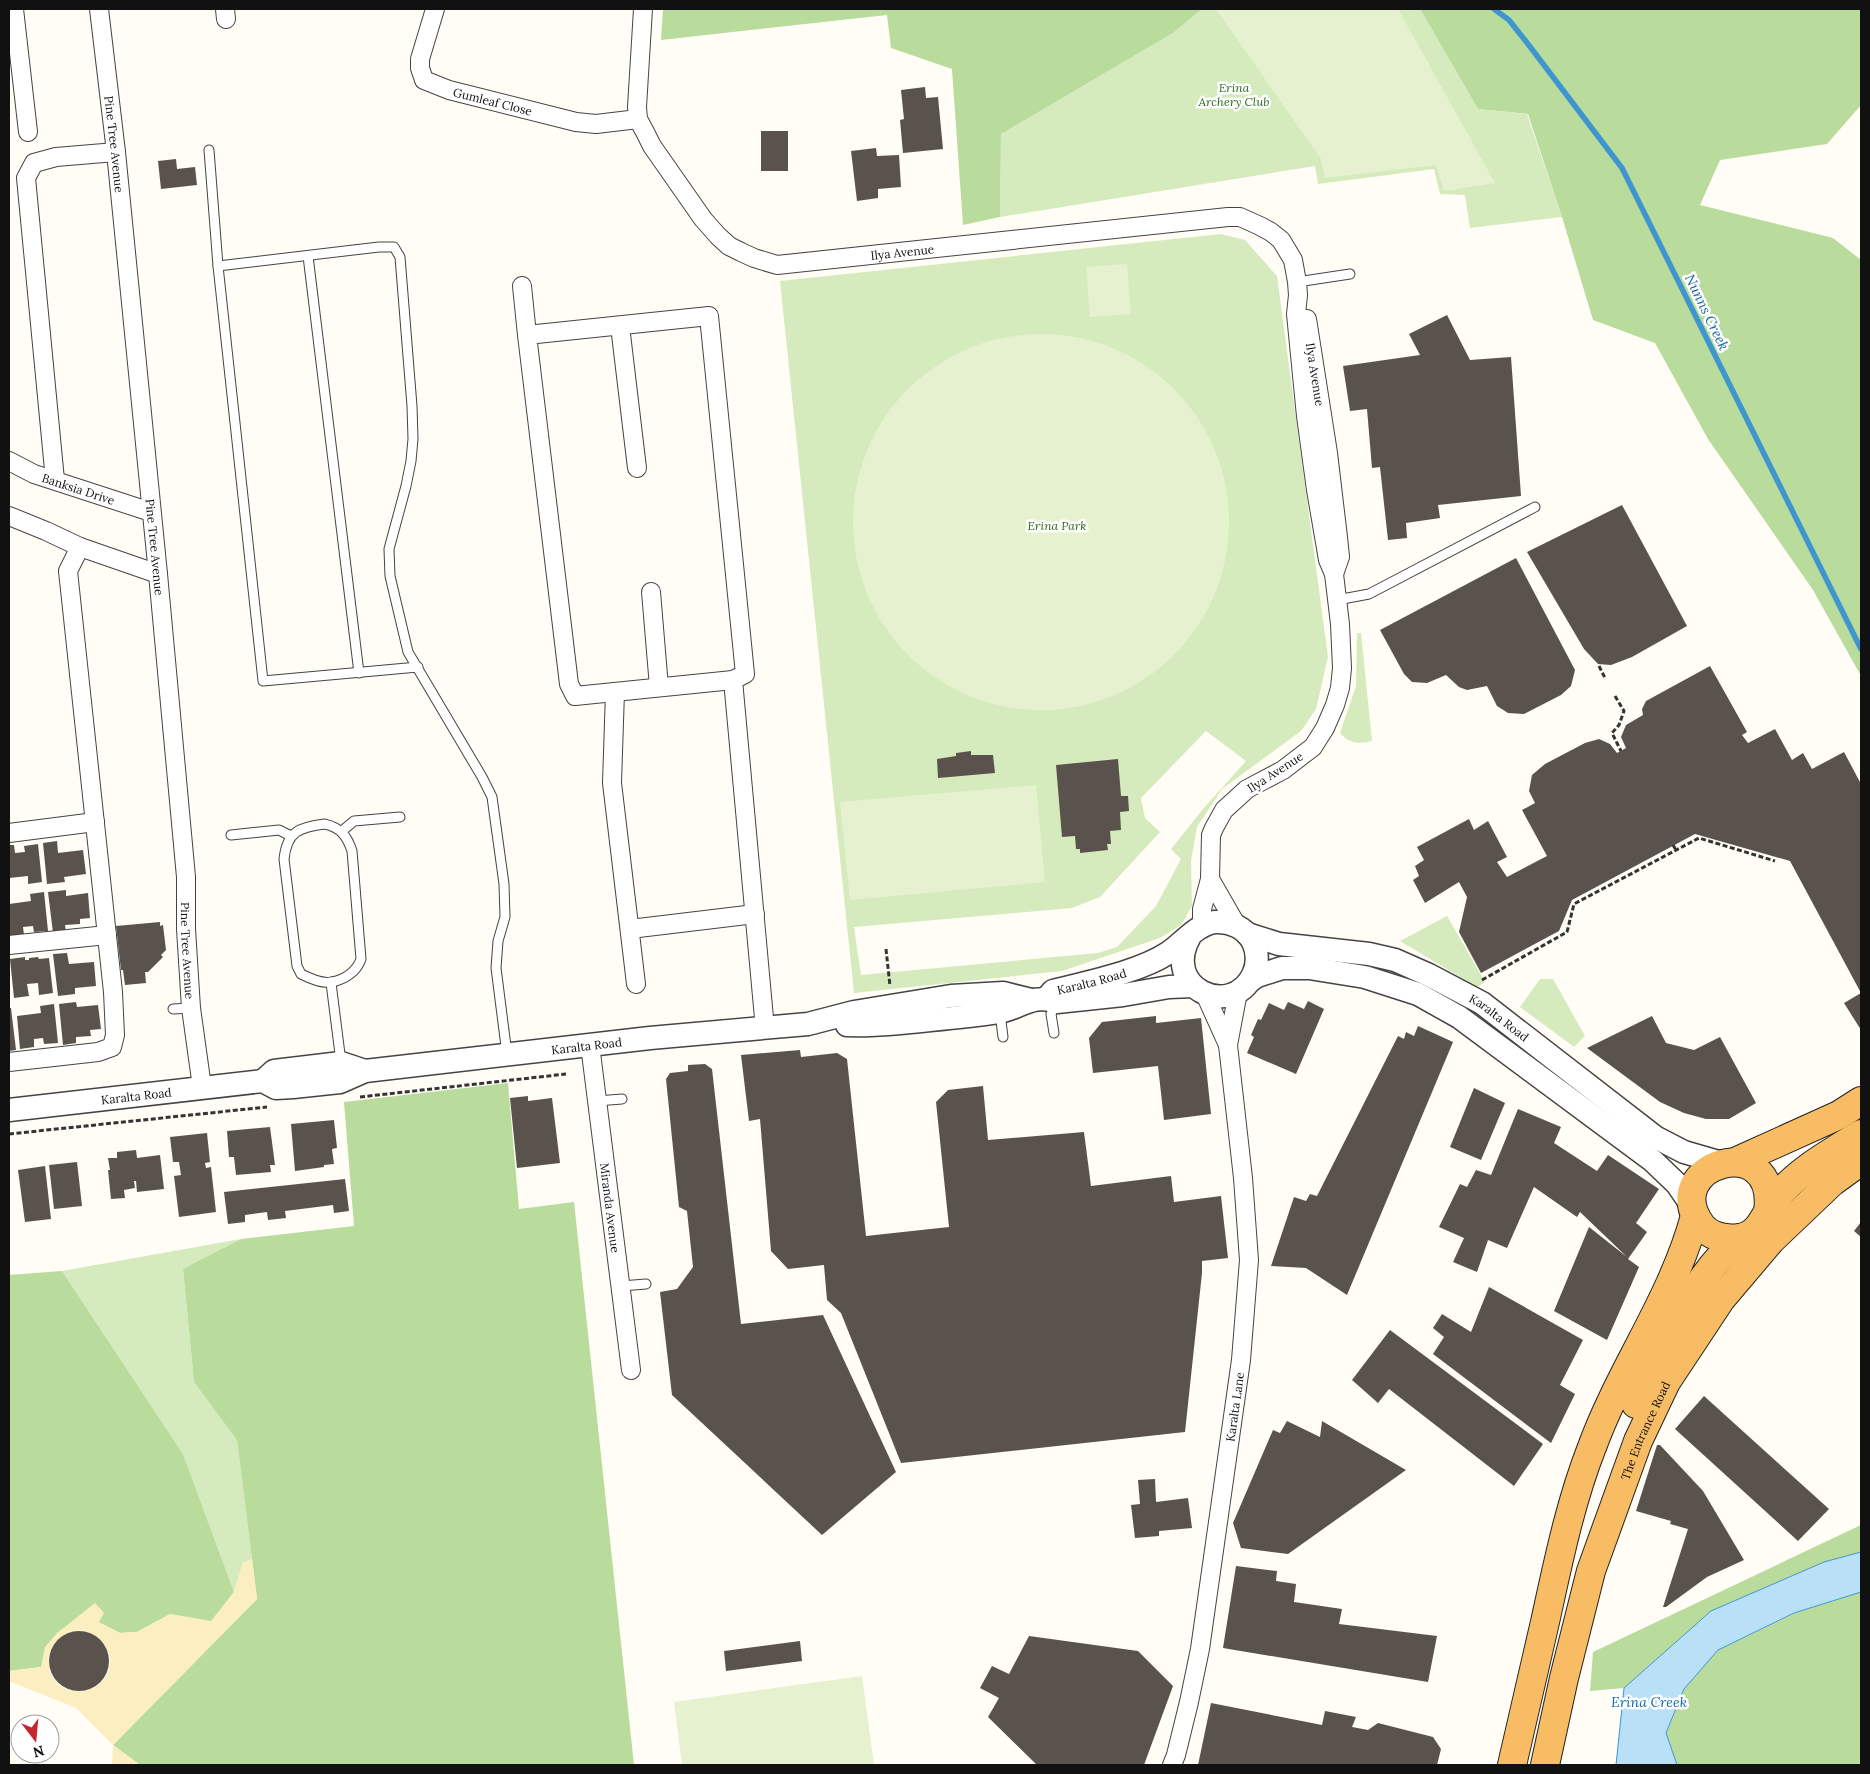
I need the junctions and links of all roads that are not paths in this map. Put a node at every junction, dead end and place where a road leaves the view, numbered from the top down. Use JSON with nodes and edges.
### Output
{"nodes":[{"id":1,"x":14,"y":9,"type":"edge"},
{"id":2,"x":99,"y":9,"type":"edge"},
{"id":3,"x":435,"y":9,"type":"edge"},
{"id":4,"x":643,"y":9,"type":"edge"},
{"id":5,"x":638,"y":119,"type":"junction"},
{"id":6,"x":28,"y":132,"type":"dead end"},
{"id":7,"x":209,"y":150,"type":"dead end"},
{"id":8,"x":116,"y":152,"type":"junction"},
{"id":9,"x":308,"y":256,"type":"junction"},
{"id":10,"x":218,"y":266,"type":"junction"},
{"id":11,"x":1350,"y":274,"type":"dead end"},
{"id":12,"x":522,"y":286,"type":"dead end"},
{"id":13,"x":1298,"y":288,"type":"junction"},
{"id":14,"x":620,"y":326,"type":"junction"},
{"id":15,"x":527,"y":336,"type":"junction"},
{"id":16,"x":9,"y":460,"type":"edge"},
{"id":17,"x":637,"y":468,"type":"dead end"},
{"id":18,"x":56,"y":480,"type":"junction"},
{"id":19,"x":1535,"y":507,"type":"dead end"},
{"id":20,"x":151,"y":512,"type":"junction"},
{"id":21,"x":9,"y":516,"type":"edge"},
{"id":22,"x":80,"y":547,"type":"junction"},
{"id":23,"x":158,"y":574,"type":"junction"},
{"id":24,"x":651,"y":592,"type":"dead end"},
{"id":25,"x":1338,"y":600,"type":"junction"},
{"id":26,"x":418,"y":667,"type":"junction"},
{"id":27,"x":359,"y":673,"type":"junction"},
{"id":28,"x":734,"y":680,"type":"junction"},
{"id":29,"x":659,"y":687,"type":"junction"},
{"id":30,"x":615,"y":692,"type":"junction"},
{"id":31,"x":400,"y":817,"type":"dead end"},
{"id":32,"x":95,"y":822,"type":"junction"},
{"id":33,"x":342,"y":831,"type":"junction"},
{"id":34,"x":9,"y":833,"type":"edge"},
{"id":35,"x":231,"y":835,"type":"dead end"},
{"id":36,"x":291,"y":836,"type":"junction"},
{"id":37,"x":1210,"y":879,"type":"junction"},
{"id":38,"x":755,"y":914,"type":"junction"},
{"id":39,"x":630,"y":929,"type":"junction"},
{"id":40,"x":1242,"y":930,"type":"junction"},
{"id":41,"x":1196,"y":931,"type":"junction"},
{"id":42,"x":107,"y":935,"type":"junction"},
{"id":43,"x":9,"y":945,"type":"edge"},
{"id":44,"x":331,"y":982,"type":"junction"},
{"id":45,"x":636,"y":984,"type":"dead end"},
{"id":46,"x":1245,"y":986,"type":"junction"},
{"id":47,"x":1199,"y":990,"type":"junction"},
{"id":48,"x":1045,"y":1000,"type":"junction"},
{"id":49,"x":191,"y":1008,"type":"junction"},
{"id":50,"x":173,"y":1009,"type":"dead end"},
{"id":51,"x":1000,"y":1012,"type":"junction"},
{"id":52,"x":808,"y":1024,"type":"junction"},
{"id":53,"x":765,"y":1029,"type":"junction"},
{"id":54,"x":1054,"y":1033,"type":"dead end"},
{"id":55,"x":1003,"y":1037,"type":"dead end"},
{"id":56,"x":590,"y":1045,"type":"junction"},
{"id":57,"x":1228,"y":1045,"type":"junction"},
{"id":58,"x":506,"y":1054,"type":"junction"},
{"id":59,"x":9,"y":1062,"type":"edge"},
{"id":60,"x":341,"y":1063,"type":"junction"},
{"id":61,"x":365,"y":1071,"type":"junction"},
{"id":62,"x":263,"y":1081,"type":"junction"},
{"id":63,"x":202,"y":1087,"type":"junction"},
{"id":64,"x":622,"y":1098,"type":"dead end"},
{"id":65,"x":597,"y":1101,"type":"junction"},
{"id":66,"x":1861,"y":1102,"type":"edge"},
{"id":67,"x":9,"y":1110,"type":"edge"},
{"id":68,"x":1861,"y":1134,"type":"edge"},
{"id":69,"x":1861,"y":1161,"type":"edge"},
{"id":70,"x":1729,"y":1162,"type":"junction"},
{"id":71,"x":1694,"y":1211,"type":"junction"},
{"id":72,"x":1768,"y":1212,"type":"junction"},
{"id":73,"x":1740,"y":1238,"type":"junction"},
{"id":74,"x":646,"y":1284,"type":"dead end"},
{"id":75,"x":621,"y":1286,"type":"junction"},
{"id":76,"x":631,"y":1370,"type":"dead end"},
{"id":77,"x":1591,"y":1572,"type":"junction"},
{"id":78,"x":1172,"y":1765,"type":"edge"},
{"id":79,"x":1512,"y":1765,"type":"edge"},
{"id":80,"x":1544,"y":1765,"type":"edge"}],
"edges":[{"from":1,"to":6,"type":"street"},
{"from":2,"to":8,"type":"street","name":"Pine Tree Avenue"},
{"from":3,"to":5,"type":"street","name":"Gumleaf Close"},
{"from":4,"to":5,"type":"street","name":"Ilya Avenue"},
{"from":5,"to":13,"type":"street","name":"Ilya Avenue"},
{"from":7,"to":10,"type":"lane"},
{"from":8,"to":18,"type":"street"},
{"from":8,"to":20,"type":"street","name":"Pine Tree Avenue"},
{"from":9,"to":10,"type":"lane"},
{"from":9,"to":26,"type":"lane"},
{"from":9,"to":27,"type":"lane"},
{"from":10,"to":27,"type":"lane"},
{"from":11,"to":13,"type":"lane"},
{"from":12,"to":15,"type":"street"},
{"from":13,"to":25,"type":"street","name":"Ilya Avenue"},
{"from":14,"to":15,"type":"street"},
{"from":14,"to":17,"type":"street"},
{"from":14,"to":28,"type":"street"},
{"from":15,"to":30,"type":"street"},
{"from":16,"to":18,"type":"street","name":"Banksia Drive"},
{"from":18,"to":20,"type":"street","name":"Banksia Drive"},
{"from":19,"to":25,"type":"lane"},
{"from":20,"to":23,"type":"street","name":"Pine Tree Avenue"},
{"from":21,"to":22,"type":"street"},
{"from":22,"to":23,"type":"street"},
{"from":22,"to":32,"type":"street"},
{"from":23,"to":49,"type":"street","name":"Pine Tree Avenue"},
{"from":24,"to":29,"type":"street"},
{"from":25,"to":37,"type":"street","name":"Ilya Avenue"},
{"from":26,"to":27,"type":"lane"},
{"from":26,"to":58,"type":"lane"},
{"from":28,"to":29,"type":"street"},
{"from":28,"to":38,"type":"street"},
{"from":29,"to":30,"type":"street"},
{"from":30,"to":39,"type":"street"},
{"from":31,"to":33,"type":"lane"},
{"from":32,"to":34,"type":"street"},
{"from":32,"to":42,"type":"street"},
{"from":33,"to":36,"type":"lane"},
{"from":33,"to":44,"type":"lane"},
{"from":35,"to":36,"type":"lane"},
{"from":36,"to":44,"type":"lane"},
{"from":37,"to":40,"type":"street"},
{"from":37,"to":41,"type":"street","name":"Ilya Avenue"},
{"from":38,"to":39,"type":"street"},
{"from":38,"to":53,"type":"street"},
{"from":39,"to":45,"type":"street"},
{"from":40,"to":41,"type":"street","name":"Karalta Road"},
{"from":40,"to":46,"type":"street"},
{"from":40,"to":70,"type":"street","name":"Karalta Road"},
{"from":41,"to":47,"type":"street"},
{"from":41,"to":48,"type":"street","name":"Karalta Road"},
{"from":42,"to":43,"type":"street"},
{"from":42,"to":59,"type":"street"},
{"from":44,"to":60,"type":"lane"},
{"from":46,"to":47,"type":"street","name":"Karalta Road"},
{"from":46,"to":57,"type":"street","name":"Karalta Lane"},
{"from":46,"to":71,"type":"street","name":"Karalta Road"},
{"from":47,"to":48,"type":"street","name":"Karalta Road"},
{"from":47,"to":57,"type":"street","name":"Karalta Lane"},
{"from":48,"to":51,"type":"street","name":"Karalta Road"},
{"from":48,"to":52,"type":"street","name":"Karalta Road"},
{"from":48,"to":54,"type":"lane"},
{"from":49,"to":50,"type":"lane"},
{"from":49,"to":63,"type":"street","name":"Pine Tree Avenue"},
{"from":51,"to":52,"type":"street","name":"Karalta Road"},
{"from":51,"to":55,"type":"lane"},
{"from":52,"to":53,"type":"street","name":"Karalta Road"},
{"from":53,"to":56,"type":"street","name":"Karalta Road"},
{"from":56,"to":58,"type":"street","name":"Karalta Road"},
{"from":56,"to":65,"type":"street","name":"Miranda Avenue"},
{"from":57,"to":78,"type":"street","name":"Karalta Lane"},
{"from":58,"to":61,"type":"street","name":"Karalta Road"},
{"from":60,"to":61,"type":"street","name":"Karalta Road"},
{"from":60,"to":62,"type":"street","name":"Karalta Road"},
{"from":61,"to":62,"type":"street","name":"Karalta Road"},
{"from":62,"to":63,"type":"street","name":"Karalta Road"},
{"from":63,"to":67,"type":"street","name":"Karalta Road"},
{"from":64,"to":65,"type":"lane"},
{"from":65,"to":75,"type":"street","name":"Miranda Avenue"},
{"from":66,"to":70,"type":"highway"},
{"from":68,"to":72,"type":"highway"},
{"from":69,"to":77,"type":"highway","name":"The Entrance Road"},
{"from":70,"to":71,"type":"highway"},
{"from":70,"to":72,"type":"highway"},
{"from":71,"to":73,"type":"highway"},
{"from":71,"to":79,"type":"highway"},
{"from":72,"to":73,"type":"highway"},
{"from":73,"to":77,"type":"highway"},
{"from":74,"to":75,"type":"lane"},
{"from":75,"to":76,"type":"street","name":"Miranda Avenue"},
{"from":77,"to":80,"type":"highway","name":"The Entrance Road"}]}
